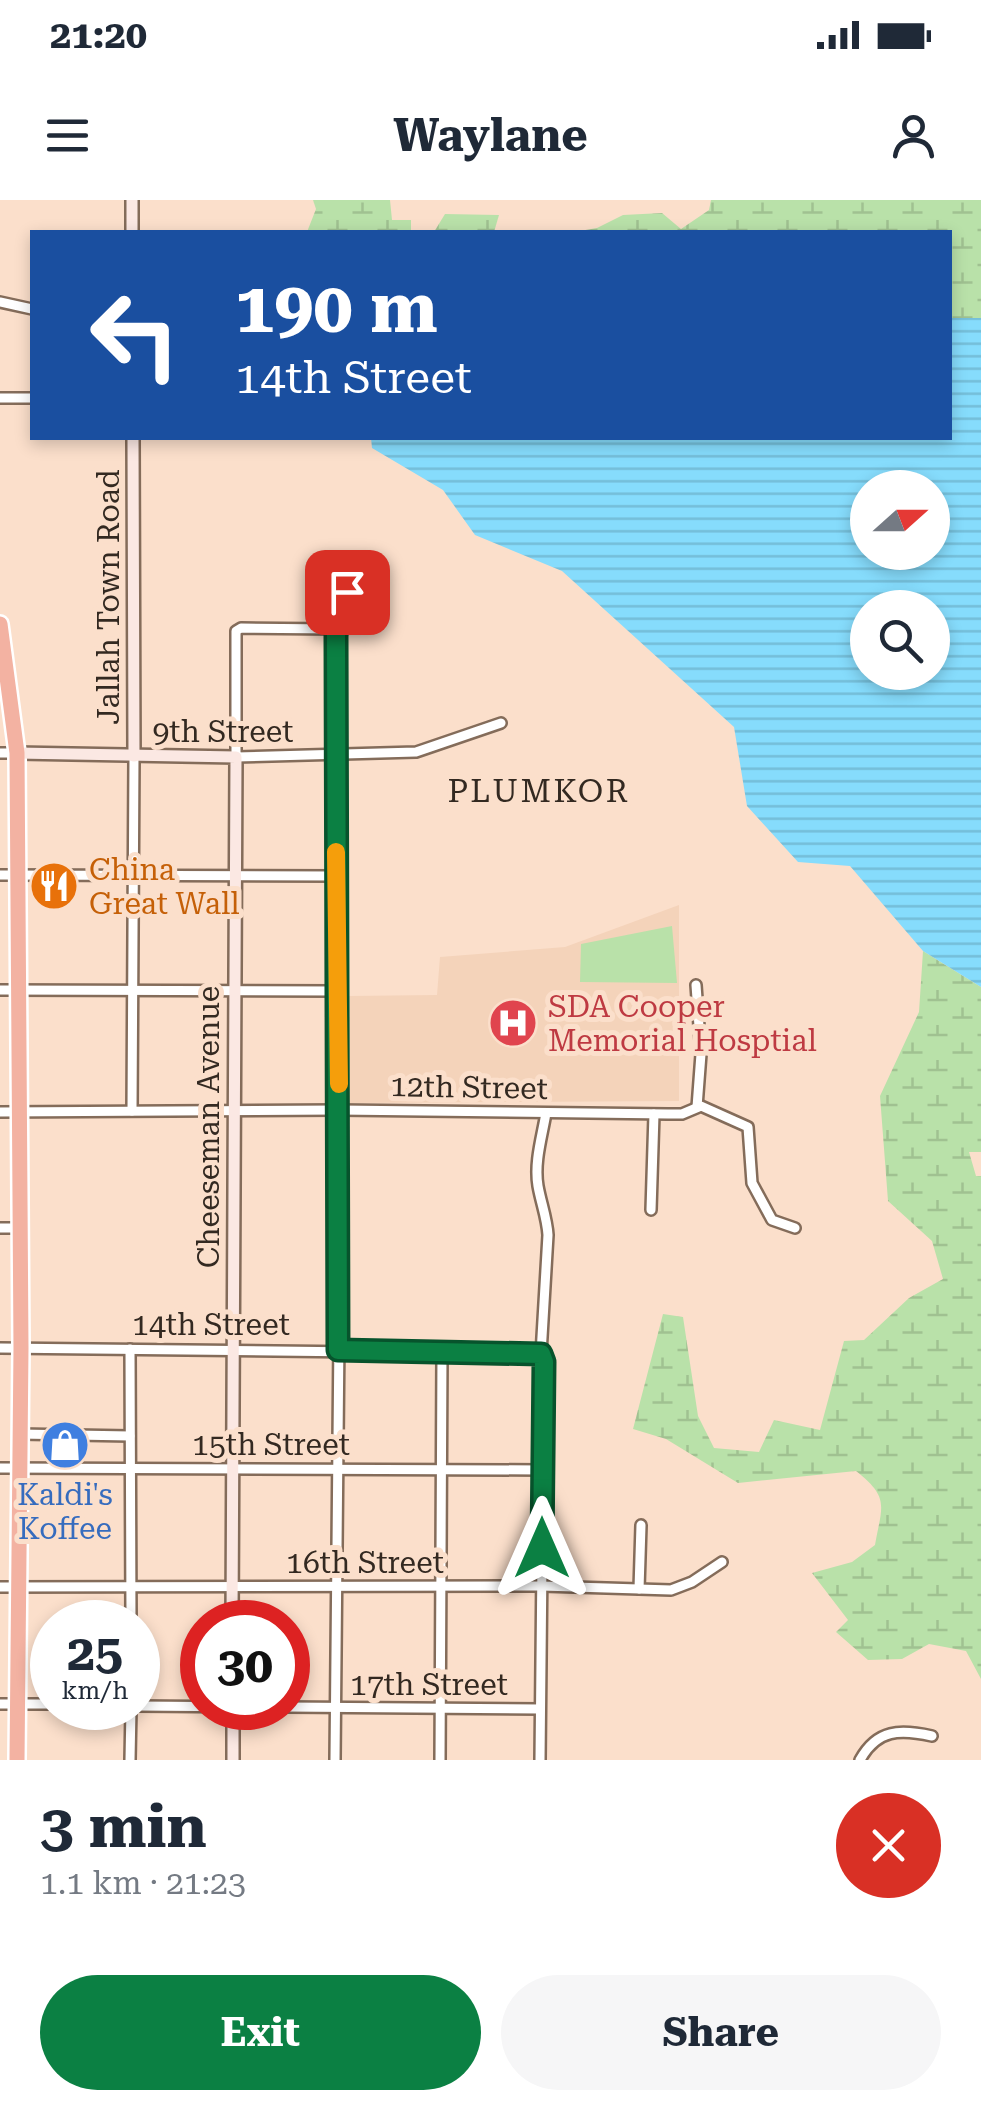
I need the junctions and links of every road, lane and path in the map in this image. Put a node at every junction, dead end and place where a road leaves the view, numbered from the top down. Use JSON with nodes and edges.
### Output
{"nodes":[{"id":1,"x":132,"y":200,"type":"edge"},
{"id":2,"x":132,"y":230,"type":"edge"},
{"id":3,"x":0,"y":302,"type":"edge"},
{"id":4,"x":30,"y":309,"type":"edge"},
{"id":5,"x":0,"y":398,"type":"edge"},
{"id":6,"x":30,"y":398,"type":"edge"},
{"id":7,"x":133,"y":440,"type":"edge"},
{"id":8,"x":354,"y":590,"type":"dead end"},
{"id":9,"x":0,"y":624,"type":"edge"},
{"id":10,"x":336,"y":629,"type":"junction"},
{"id":11,"x":501,"y":723,"type":"dead end"},
{"id":12,"x":8,"y":753,"type":"edge"},
{"id":13,"x":134,"y":756,"type":"junction"},
{"id":14,"x":336,"y":756,"type":"junction"},
{"id":15,"x":236,"y":757,"type":"junction"},
{"id":16,"x":9,"y":874,"type":"edge"},
{"id":17,"x":132,"y":875,"type":"junction"},
{"id":18,"x":234,"y":875,"type":"junction"},
{"id":19,"x":336,"y":876,"type":"junction"},
{"id":20,"x":696,"y":985,"type":"dead end"},
{"id":21,"x":18,"y":989,"type":"junction"},
{"id":22,"x":0,"y":990,"type":"edge"},
{"id":23,"x":132,"y":991,"type":"junction"},
{"id":24,"x":338,"y":991,"type":"junction"},
{"id":25,"x":233,"y":992,"type":"junction"},
{"id":26,"x":698,"y":1107,"type":"junction"},
{"id":27,"x":234,"y":1110,"type":"junction"},
{"id":28,"x":339,"y":1110,"type":"junction"},
{"id":29,"x":132,"y":1111,"type":"junction"},
{"id":30,"x":0,"y":1112,"type":"edge"},
{"id":31,"x":20,"y":1112,"type":"junction"},
{"id":32,"x":546,"y":1112,"type":"junction"},
{"id":33,"x":654,"y":1114,"type":"junction"},
{"id":34,"x":651,"y":1210,"type":"dead end"},
{"id":35,"x":0,"y":1228,"type":"edge"},
{"id":36,"x":19,"y":1228,"type":"junction"},
{"id":37,"x":795,"y":1228,"type":"dead end"},
{"id":38,"x":0,"y":1348,"type":"edge"},
{"id":39,"x":21,"y":1348,"type":"junction"},
{"id":40,"x":130,"y":1349,"type":"junction"},
{"id":41,"x":233,"y":1350,"type":"junction"},
{"id":42,"x":338,"y":1350,"type":"junction"},
{"id":43,"x":442,"y":1352,"type":"junction"},
{"id":44,"x":541,"y":1354,"type":"junction"},
{"id":45,"x":20,"y":1434,"type":"junction"},
{"id":46,"x":130,"y":1436,"type":"junction"},
{"id":47,"x":0,"y":1468,"type":"edge"},
{"id":48,"x":19,"y":1469,"type":"junction"},
{"id":49,"x":130,"y":1469,"type":"junction"},
{"id":50,"x":232,"y":1469,"type":"junction"},
{"id":51,"x":336,"y":1469,"type":"junction"},
{"id":52,"x":443,"y":1469,"type":"junction"},
{"id":53,"x":543,"y":1470,"type":"junction"},
{"id":54,"x":641,"y":1525,"type":"dead end"},
{"id":55,"x":722,"y":1562,"type":"dead end"},
{"id":56,"x":542,"y":1586,"type":"junction"},
{"id":57,"x":0,"y":1587,"type":"edge"},
{"id":58,"x":19,"y":1587,"type":"junction"},
{"id":59,"x":132,"y":1587,"type":"junction"},
{"id":60,"x":232,"y":1587,"type":"junction"},
{"id":61,"x":336,"y":1587,"type":"junction"},
{"id":62,"x":443,"y":1587,"type":"junction"},
{"id":63,"x":639,"y":1589,"type":"junction"},
{"id":64,"x":132,"y":1600,"type":"edge"},
{"id":65,"x":232,"y":1600,"type":"edge"},
{"id":66,"x":18,"y":1703,"type":"junction"},
{"id":67,"x":30,"y":1703,"type":"edge"},
{"id":68,"x":0,"y":1704,"type":"edge"},
{"id":69,"x":310,"y":1709,"type":"edge"},
{"id":70,"x":336,"y":1709,"type":"junction"},
{"id":71,"x":540,"y":1709,"type":"junction"},
{"id":72,"x":440,"y":1710,"type":"junction"},
{"id":73,"x":132,"y":1730,"type":"edge"},
{"id":74,"x":233,"y":1730,"type":"edge"},
{"id":75,"x":932,"y":1736,"type":"dead end"},
{"id":76,"x":18,"y":1760,"type":"edge"},
{"id":77,"x":130,"y":1760,"type":"edge"},
{"id":78,"x":234,"y":1760,"type":"edge"},
{"id":79,"x":335,"y":1760,"type":"edge"},
{"id":80,"x":440,"y":1760,"type":"edge"},
{"id":81,"x":540,"y":1760,"type":"edge"},
{"id":82,"x":860,"y":1760,"type":"edge"}],
"edges":[{"from":1,"to":2,"type":"street"},
{"from":3,"to":4,"type":"street"},
{"from":5,"to":6,"type":"street"},
{"from":7,"to":13,"type":"street","name":"Jallah Town Road"},
{"from":8,"to":10,"type":"street"},
{"from":9,"to":12,"type":"highway"},
{"from":10,"to":14,"type":"street"},
{"from":10,"to":15,"type":"street","name":"Cheeseman Avenue"},
{"from":11,"to":14,"type":"street","name":"9th Street"},
{"from":12,"to":13,"type":"street","name":"9th Street"},
{"from":12,"to":16,"type":"highway"},
{"from":13,"to":15,"type":"street","name":"9th Street"},
{"from":13,"to":17,"type":"street"},
{"from":14,"to":15,"type":"street","name":"9th Street"},
{"from":14,"to":19,"type":"street"},
{"from":15,"to":18,"type":"street","name":"Cheeseman Avenue"},
{"from":16,"to":17,"type":"street"},
{"from":16,"to":21,"type":"highway"},
{"from":17,"to":18,"type":"street"},
{"from":17,"to":23,"type":"street"},
{"from":18,"to":19,"type":"street"},
{"from":18,"to":25,"type":"street","name":"Cheeseman Avenue"},
{"from":19,"to":24,"type":"street"},
{"from":20,"to":26,"type":"street"},
{"from":21,"to":22,"type":"street"},
{"from":21,"to":23,"type":"street"},
{"from":21,"to":31,"type":"highway"},
{"from":23,"to":25,"type":"street"},
{"from":23,"to":29,"type":"street"},
{"from":24,"to":25,"type":"street"},
{"from":24,"to":28,"type":"street"},
{"from":25,"to":27,"type":"street","name":"Cheeseman Avenue"},
{"from":26,"to":33,"type":"street","name":"12th Street"},
{"from":26,"to":37,"type":"street"},
{"from":27,"to":28,"type":"street","name":"12th Street"},
{"from":27,"to":29,"type":"street","name":"12th Street"},
{"from":27,"to":41,"type":"street","name":"Cheeseman Avenue"},
{"from":28,"to":32,"type":"street","name":"12th Street"},
{"from":28,"to":42,"type":"street"},
{"from":29,"to":31,"type":"street","name":"12th Street"},
{"from":30,"to":31,"type":"street","name":"12th Street"},
{"from":31,"to":36,"type":"highway"},
{"from":32,"to":33,"type":"street","name":"12th Street"},
{"from":32,"to":44,"type":"street"},
{"from":33,"to":34,"type":"street"},
{"from":35,"to":36,"type":"street"},
{"from":36,"to":39,"type":"highway"},
{"from":38,"to":39,"type":"street","name":"14th Street"},
{"from":39,"to":40,"type":"street","name":"14th Street"},
{"from":39,"to":45,"type":"highway"},
{"from":40,"to":41,"type":"street","name":"14th Street"},
{"from":40,"to":46,"type":"street"},
{"from":41,"to":42,"type":"street","name":"14th Street"},
{"from":41,"to":50,"type":"street","name":"Cheeseman Avenue"},
{"from":42,"to":43,"type":"street","name":"14th Street"},
{"from":42,"to":51,"type":"street"},
{"from":43,"to":44,"type":"street","name":"14th Street"},
{"from":43,"to":52,"type":"street"},
{"from":44,"to":53,"type":"street"},
{"from":45,"to":46,"type":"street"},
{"from":45,"to":48,"type":"highway"},
{"from":46,"to":49,"type":"street"},
{"from":47,"to":48,"type":"street","name":"15th Street"},
{"from":48,"to":49,"type":"street","name":"15th Street"},
{"from":48,"to":58,"type":"highway"},
{"from":49,"to":50,"type":"street","name":"15th Street"},
{"from":49,"to":59,"type":"street"},
{"from":50,"to":51,"type":"street","name":"15th Street"},
{"from":50,"to":60,"type":"street","name":"Cheeseman Avenue"},
{"from":51,"to":52,"type":"street","name":"15th Street"},
{"from":51,"to":61,"type":"street"},
{"from":52,"to":53,"type":"street","name":"15th Street"},
{"from":52,"to":62,"type":"street"},
{"from":53,"to":56,"type":"street"},
{"from":54,"to":63,"type":"street"},
{"from":55,"to":63,"type":"street","name":"16th Street"},
{"from":56,"to":62,"type":"street","name":"16th Street"},
{"from":56,"to":63,"type":"street","name":"16th Street"},
{"from":56,"to":71,"type":"street"},
{"from":57,"to":58,"type":"street","name":"16th Street"},
{"from":58,"to":59,"type":"street","name":"16th Street"},
{"from":58,"to":66,"type":"highway"},
{"from":59,"to":60,"type":"street","name":"16th Street"},
{"from":59,"to":64,"type":"street"},
{"from":60,"to":61,"type":"street","name":"16th Street"},
{"from":60,"to":65,"type":"street","name":"Cheeseman Avenue"},
{"from":61,"to":62,"type":"street","name":"16th Street"},
{"from":61,"to":70,"type":"street"},
{"from":62,"to":72,"type":"street"},
{"from":66,"to":67,"type":"street"},
{"from":66,"to":68,"type":"street"},
{"from":66,"to":76,"type":"highway"},
{"from":69,"to":70,"type":"street","name":"17th Street"},
{"from":70,"to":72,"type":"street","name":"17th Street"},
{"from":70,"to":79,"type":"street"},
{"from":71,"to":72,"type":"street","name":"17th Street"},
{"from":71,"to":81,"type":"street"},
{"from":72,"to":80,"type":"street"},
{"from":73,"to":77,"type":"street"},
{"from":74,"to":78,"type":"street"},
{"from":75,"to":82,"type":"street"}]}
